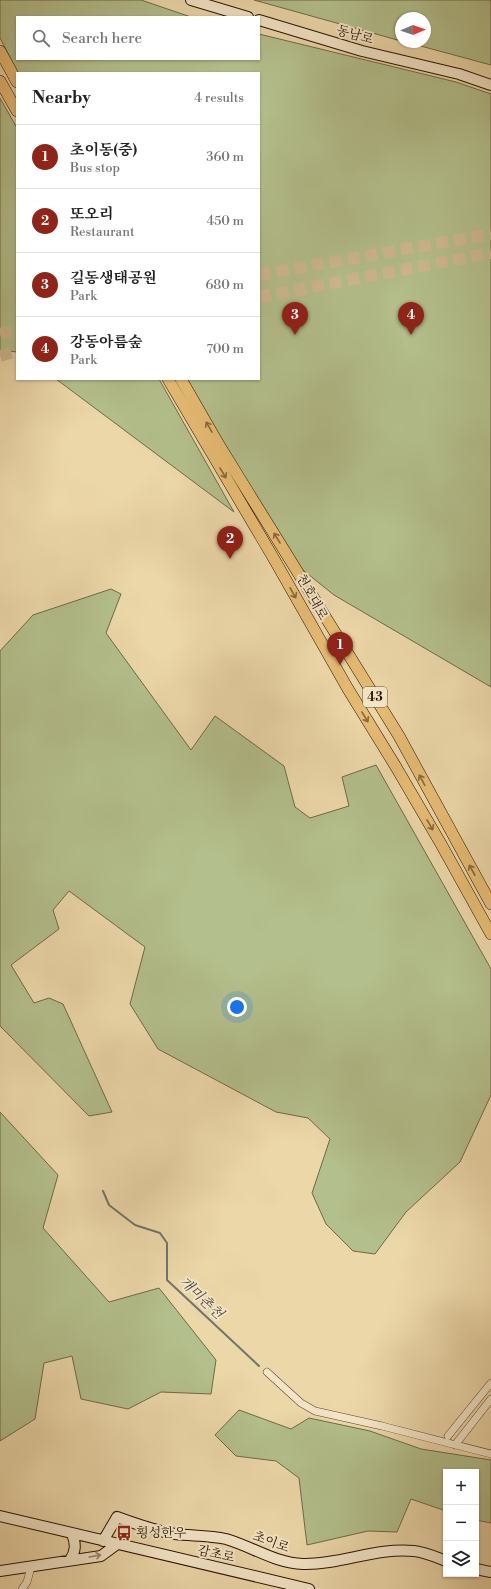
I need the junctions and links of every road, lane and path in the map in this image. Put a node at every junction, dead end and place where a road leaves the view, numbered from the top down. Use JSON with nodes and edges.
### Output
{"nodes":[{"id":1,"x":191,"y":0,"type":"edge"},
{"id":2,"x":245,"y":16,"type":"edge"},
{"id":3,"x":260,"y":20,"type":"edge"},
{"id":4,"x":0,"y":51,"type":"edge"},
{"id":5,"x":16,"y":80,"type":"edge"},
{"id":6,"x":0,"y":81,"type":"edge"},
{"id":7,"x":491,"y":85,"type":"edge"},
{"id":8,"x":16,"y":109,"type":"edge"},
{"id":9,"x":169,"y":380,"type":"edge"},
{"id":10,"x":182,"y":380,"type":"edge"},
{"id":11,"x":491,"y":904,"type":"edge"},
{"id":12,"x":491,"y":934,"type":"edge"},
{"id":13,"x":267,"y":1372,"type":"dead end"},
{"id":14,"x":491,"y":1384,"type":"edge"},
{"id":15,"x":491,"y":1399,"type":"edge"},
{"id":16,"x":448,"y":1436,"type":"dead end"},
{"id":17,"x":455,"y":1445,"type":"junction"},
{"id":18,"x":491,"y":1454,"type":"edge"},
{"id":19,"x":0,"y":1516,"type":"edge"},
{"id":20,"x":72,"y":1534,"type":"junction"},
{"id":21,"x":103,"y":1541,"type":"junction"},
{"id":22,"x":116,"y":1544,"type":"junction"},
{"id":23,"x":70,"y":1560,"type":"junction"},
{"id":24,"x":443,"y":1560,"type":"edge"},
{"id":25,"x":30,"y":1566,"type":"junction"},
{"id":26,"x":479,"y":1570,"type":"edge"},
{"id":27,"x":0,"y":1571,"type":"edge"},
{"id":28,"x":491,"y":1572,"type":"edge"},
{"id":29,"x":22,"y":1589,"type":"edge"},
{"id":30,"x":309,"y":1589,"type":"edge"}],
"edges":[{"from":1,"to":2,"type":"main road"},
{"from":3,"to":7,"type":"main road","name":"동남로"},
{"from":4,"to":5,"type":"main road"},
{"from":6,"to":8,"type":"main road"},
{"from":9,"to":12,"type":"main road","name":"천호대로","number":"43","one_way":true},
{"from":11,"to":10,"type":"main road","name":"천호대로","number":"43","one_way":true},
{"from":13,"to":17,"type":"street"},
{"from":14,"to":16,"type":"street"},
{"from":15,"to":17,"type":"street"},
{"from":17,"to":18,"type":"street"},
{"from":19,"to":20,"type":"main road","name":"감초로"},
{"from":20,"to":21,"type":"main road","name":"감초로"},
{"from":20,"to":23,"type":"main road"},
{"from":21,"to":22,"type":"main road","name":"감초로"},
{"from":21,"to":24,"type":"main road","name":"초이로"},
{"from":23,"to":22,"type":"main road","one_way":true},
{"from":22,"to":30,"type":"main road","name":"감초로"},
{"from":23,"to":25,"type":"main road"},
{"from":25,"to":27,"type":"main road"},
{"from":25,"to":29,"type":"street"},
{"from":26,"to":28,"type":"main road"}]}
